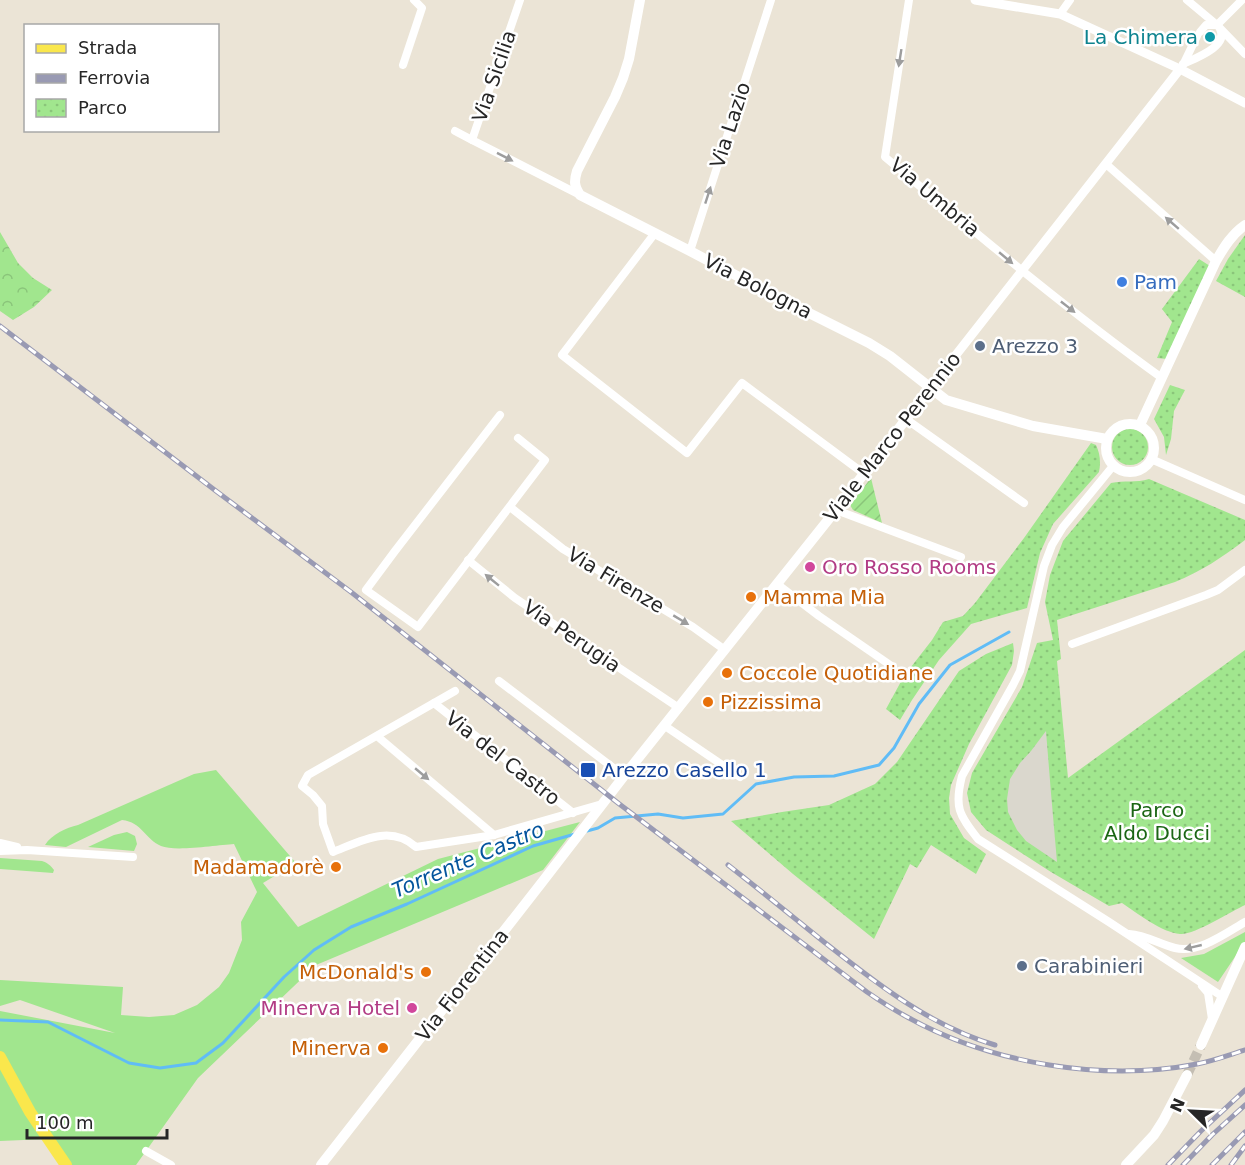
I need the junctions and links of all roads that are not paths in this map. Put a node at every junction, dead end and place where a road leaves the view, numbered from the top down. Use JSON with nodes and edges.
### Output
{"nodes":[{"id":1,"x":414,"y":0,"type":"edge"},
{"id":2,"x":520,"y":0,"type":"edge"},
{"id":3,"x":640,"y":0,"type":"edge"},
{"id":4,"x":771,"y":0,"type":"edge"},
{"id":5,"x":909,"y":0,"type":"edge"},
{"id":6,"x":975,"y":0,"type":"edge"},
{"id":7,"x":1070,"y":0,"type":"edge"},
{"id":8,"x":1187,"y":0,"type":"edge"},
{"id":9,"x":1242,"y":0,"type":"edge"},
{"id":10,"x":1060,"y":14,"type":"junction"},
{"id":11,"x":1217,"y":25,"type":"junction"},
{"id":12,"x":1199,"y":34,"type":"junction"},
{"id":13,"x":1216,"y":46,"type":"junction"},
{"id":14,"x":1245,"y":54,"type":"edge"},
{"id":15,"x":403,"y":65,"type":"dead end"},
{"id":16,"x":1182,"y":67,"type":"junction"},
{"id":17,"x":1245,"y":103,"type":"edge"},
{"id":18,"x":455,"y":132,"type":"dead end"},
{"id":19,"x":472,"y":140,"type":"junction"},
{"id":20,"x":1106,"y":164,"type":"junction"},
{"id":21,"x":580,"y":195,"type":"junction"},
{"id":22,"x":1245,"y":225,"type":"edge"},
{"id":23,"x":655,"y":233,"type":"junction"},
{"id":24,"x":690,"y":251,"type":"junction"},
{"id":25,"x":1216,"y":261,"type":"junction"},
{"id":26,"x":1022,"y":271,"type":"junction"},
{"id":27,"x":1162,"y":378,"type":"junction"},
{"id":28,"x":930,"y":388,"type":"junction"},
{"id":29,"x":500,"y":415,"type":"dead end"},
{"id":30,"x":906,"y":419,"type":"junction"},
{"id":31,"x":1140,"y":425,"type":"junction"},
{"id":32,"x":518,"y":438,"type":"dead end"},
{"id":33,"x":1107,"y":439,"type":"junction"},
{"id":34,"x":1152,"y":459,"type":"junction"},
{"id":35,"x":1113,"y":466,"type":"junction"},
{"id":36,"x":863,"y":473,"type":"junction"},
{"id":37,"x":1245,"y":500,"type":"edge"},
{"id":38,"x":1024,"y":503,"type":"dead end"},
{"id":39,"x":510,"y":507,"type":"junction"},
{"id":40,"x":836,"y":510,"type":"junction"},
{"id":41,"x":961,"y":557,"type":"dead end"},
{"id":42,"x":468,"y":560,"type":"junction"},
{"id":43,"x":1245,"y":570,"type":"edge"},
{"id":44,"x":777,"y":584,"type":"junction"},
{"id":45,"x":1072,"y":644,"type":"dead end"},
{"id":46,"x":725,"y":650,"type":"junction"},
{"id":47,"x":892,"y":667,"type":"dead end"},
{"id":48,"x":499,"y":681,"type":"dead end"},
{"id":49,"x":454,"y":691,"type":"dead end"},
{"id":50,"x":434,"y":703,"type":"junction"},
{"id":51,"x":679,"y":708,"type":"junction"},
{"id":52,"x":664,"y":726,"type":"junction"},
{"id":53,"x":377,"y":736,"type":"junction"},
{"id":54,"x":624,"y":776,"type":"junction"},
{"id":55,"x":740,"y":777,"type":"dead end"},
{"id":56,"x":602,"y":804,"type":"junction"},
{"id":57,"x":573,"y":813,"type":"junction"},
{"id":58,"x":494,"y":835,"type":"junction"},
{"id":59,"x":0,"y":843,"type":"edge"},
{"id":60,"x":27,"y":850,"type":"junction"},
{"id":61,"x":0,"y":851,"type":"edge"},
{"id":62,"x":133,"y":857,"type":"dead end"},
{"id":63,"x":1245,"y":922,"type":"edge"},
{"id":64,"x":1128,"y":934,"type":"junction"},
{"id":65,"x":1245,"y":947,"type":"edge"},
{"id":66,"x":1245,"y":965,"type":"edge"},
{"id":67,"x":1197,"y":980,"type":"junction"},
{"id":68,"x":1230,"y":982,"type":"junction"},
{"id":69,"x":1223,"y":997,"type":"junction"},
{"id":70,"x":1212,"y":1019,"type":"junction"},
{"id":71,"x":1202,"y":1046,"type":"tunnel mouth"},
{"id":72,"x":0,"y":1057,"type":"edge"},
{"id":73,"x":1187,"y":1075,"type":"tunnel mouth"},
{"id":74,"x":0,"y":1076,"type":"edge"},
{"id":75,"x":30,"y":1112,"type":"junction"},
{"id":76,"x":146,"y":1151,"type":"dead end"},
{"id":77,"x":66,"y":1165,"type":"edge"},
{"id":78,"x":171,"y":1165,"type":"edge"},
{"id":79,"x":321,"y":1165,"type":"edge"},
{"id":80,"x":1126,"y":1165,"type":"edge"}],
"edges":[{"from":1,"to":15,"type":"street"},
{"from":2,"to":19,"type":"street","name":"Via Sicilia"},
{"from":3,"to":21,"type":"main road"},
{"from":24,"to":4,"type":"street","name":"Via Lazio","one_way":true},
{"from":5,"to":26,"type":"street","name":"Via Umbria","one_way":true},
{"from":6,"to":10,"type":"street"},
{"from":7,"to":10,"type":"street"},
{"from":8,"to":11,"type":"street"},
{"from":9,"to":11,"type":"street"},
{"from":10,"to":16,"type":"street"},
{"from":11,"to":12,"type":"street"},
{"from":11,"to":13,"type":"street"},
{"from":11,"to":14,"type":"street"},
{"from":12,"to":13,"type":"street"},
{"from":12,"to":16,"type":"street"},
{"from":13,"to":16,"type":"street"},
{"from":16,"to":17,"type":"street"},
{"from":16,"to":20,"type":"street","name":"Viale Marco Perennio"},
{"from":18,"to":19,"type":"street"},
{"from":19,"to":21,"type":"street","name":"Via Sicilia","one_way":true},
{"from":25,"to":20,"type":"street","one_way":true},
{"from":20,"to":26,"type":"street","name":"Viale Marco Perennio"},
{"from":21,"to":23,"type":"main road","name":"Via Bologna"},
{"from":22,"to":25,"type":"main road"},
{"from":23,"to":24,"type":"main road","name":"Via Bologna"},
{"from":23,"to":36,"type":"street"},
{"from":24,"to":28,"type":"main road","name":"Via Bologna"},
{"from":25,"to":27,"type":"main road"},
{"from":26,"to":27,"type":"street","one_way":true},
{"from":26,"to":28,"type":"street","name":"Viale Marco Perennio"},
{"from":27,"to":31,"type":"main road"},
{"from":28,"to":30,"type":"main road","name":"Viale Marco Perennio"},
{"from":28,"to":33,"type":"main road","name":"Via Bologna"},
{"from":29,"to":42,"type":"street"},
{"from":30,"to":36,"type":"main road","name":"Viale Marco Perennio"},
{"from":30,"to":38,"type":"street"},
{"from":31,"to":33,"type":"main road"},
{"from":31,"to":34,"type":"main road"},
{"from":32,"to":39,"type":"street"},
{"from":33,"to":35,"type":"main road"},
{"from":34,"to":35,"type":"main road"},
{"from":34,"to":37,"type":"street"},
{"from":35,"to":64,"type":"street"},
{"from":36,"to":40,"type":"main road","name":"Viale Marco Perennio"},
{"from":39,"to":42,"type":"street"},
{"from":39,"to":46,"type":"street","name":"Via Firenze","one_way":true},
{"from":40,"to":41,"type":"street"},
{"from":40,"to":44,"type":"main road","name":"Viale Marco Perennio"},
{"from":51,"to":42,"type":"street","name":"Via Perugia","one_way":true},
{"from":43,"to":45,"type":"street"},
{"from":44,"to":46,"type":"main road","name":"Viale Marco Perennio"},
{"from":44,"to":47,"type":"street"},
{"from":46,"to":51,"type":"main road","name":"Viale Marco Perennio"},
{"from":48,"to":54,"type":"street"},
{"from":49,"to":50,"type":"street","name":"Via del Castro"},
{"from":50,"to":53,"type":"street","name":"Via del Castro"},
{"from":50,"to":57,"type":"street","name":"Via del Castro"},
{"from":51,"to":52,"type":"main road","name":"Viale Marco Perennio"},
{"from":52,"to":54,"type":"main road","name":"Viale Marco Perennio"},
{"from":52,"to":55,"type":"street"},
{"from":53,"to":58,"type":"street","one_way":true},
{"from":53,"to":58,"type":"street","name":"Via del Castro"},
{"from":54,"to":56,"type":"main road","name":"Viale Marco Perennio"},
{"from":56,"to":57,"type":"street","name":"Via del Castro"},
{"from":56,"to":79,"type":"main road","name":"Via Fiorentina"},
{"from":57,"to":58,"type":"street","name":"Via del Castro"},
{"from":59,"to":60,"type":"street"},
{"from":60,"to":61,"type":"street"},
{"from":60,"to":62,"type":"street"},
{"from":63,"to":64,"type":"street","one_way":true},
{"from":64,"to":67,"type":"street"},
{"from":65,"to":68,"type":"main road"},
{"from":66,"to":68,"type":"main road"},
{"from":67,"to":69,"type":"street"},
{"from":67,"to":70,"type":"street"},
{"from":68,"to":69,"type":"main road"},
{"from":69,"to":70,"type":"main road"},
{"from":70,"to":71,"type":"main road"},
{"from":72,"to":75,"type":"main road"},
{"from":73,"to":80,"type":"main road"},
{"from":74,"to":75,"type":"main road"},
{"from":75,"to":77,"type":"main road"},
{"from":76,"to":78,"type":"street"}]}
